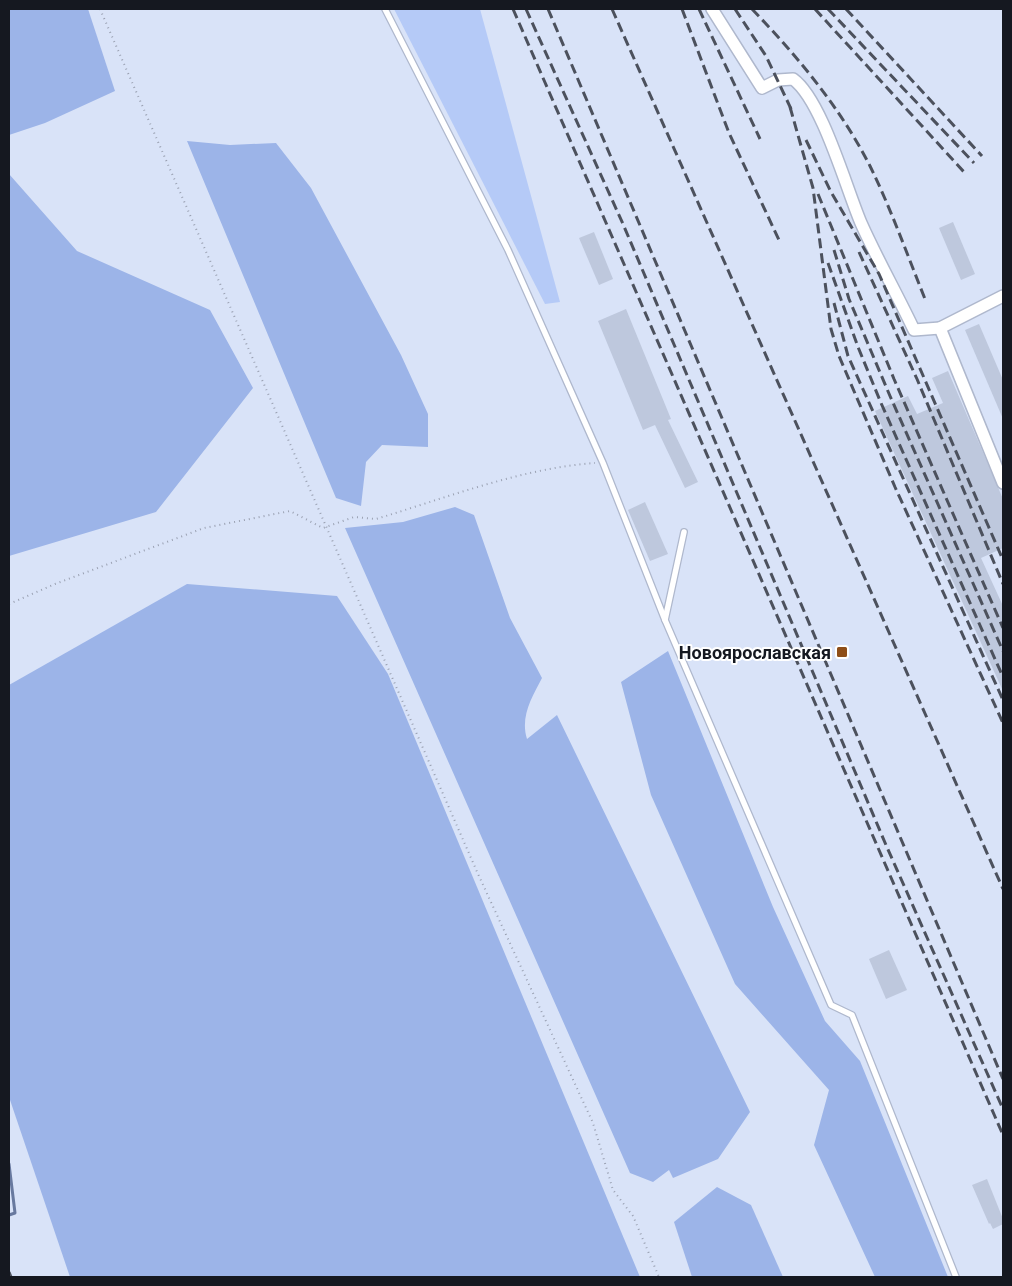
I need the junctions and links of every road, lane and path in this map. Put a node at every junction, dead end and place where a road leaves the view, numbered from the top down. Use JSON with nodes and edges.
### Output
{"nodes":[{"id":1,"x":100,"y":9,"type":"edge"},
{"id":2,"x":385,"y":9,"type":"edge"},
{"id":3,"x":712,"y":9,"type":"edge"},
{"id":4,"x":1003,"y":296,"type":"edge"},
{"id":5,"x":940,"y":328,"type":"junction"},
{"id":6,"x":603,"y":463,"type":"junction"},
{"id":7,"x":1003,"y":483,"type":"edge"},
{"id":8,"x":328,"y":527,"type":"junction"},
{"id":9,"x":684,"y":532,"type":"dead end"},
{"id":10,"x":9,"y":604,"type":"edge"},
{"id":11,"x":665,"y":620,"type":"junction"},
{"id":12,"x":659,"y":1277,"type":"edge"},
{"id":13,"x":956,"y":1277,"type":"edge"}],
"edges":[{"from":1,"to":8,"type":"path"},
{"from":2,"to":6,"type":"lane"},
{"from":3,"to":5,"type":"street"},
{"from":4,"to":5,"type":"street"},
{"from":5,"to":7,"type":"street"},
{"from":6,"to":8,"type":"path"},
{"from":6,"to":11,"type":"lane"},
{"from":8,"to":10,"type":"path"},
{"from":8,"to":12,"type":"path"},
{"from":9,"to":11,"type":"lane"},
{"from":11,"to":13,"type":"lane"}]}
